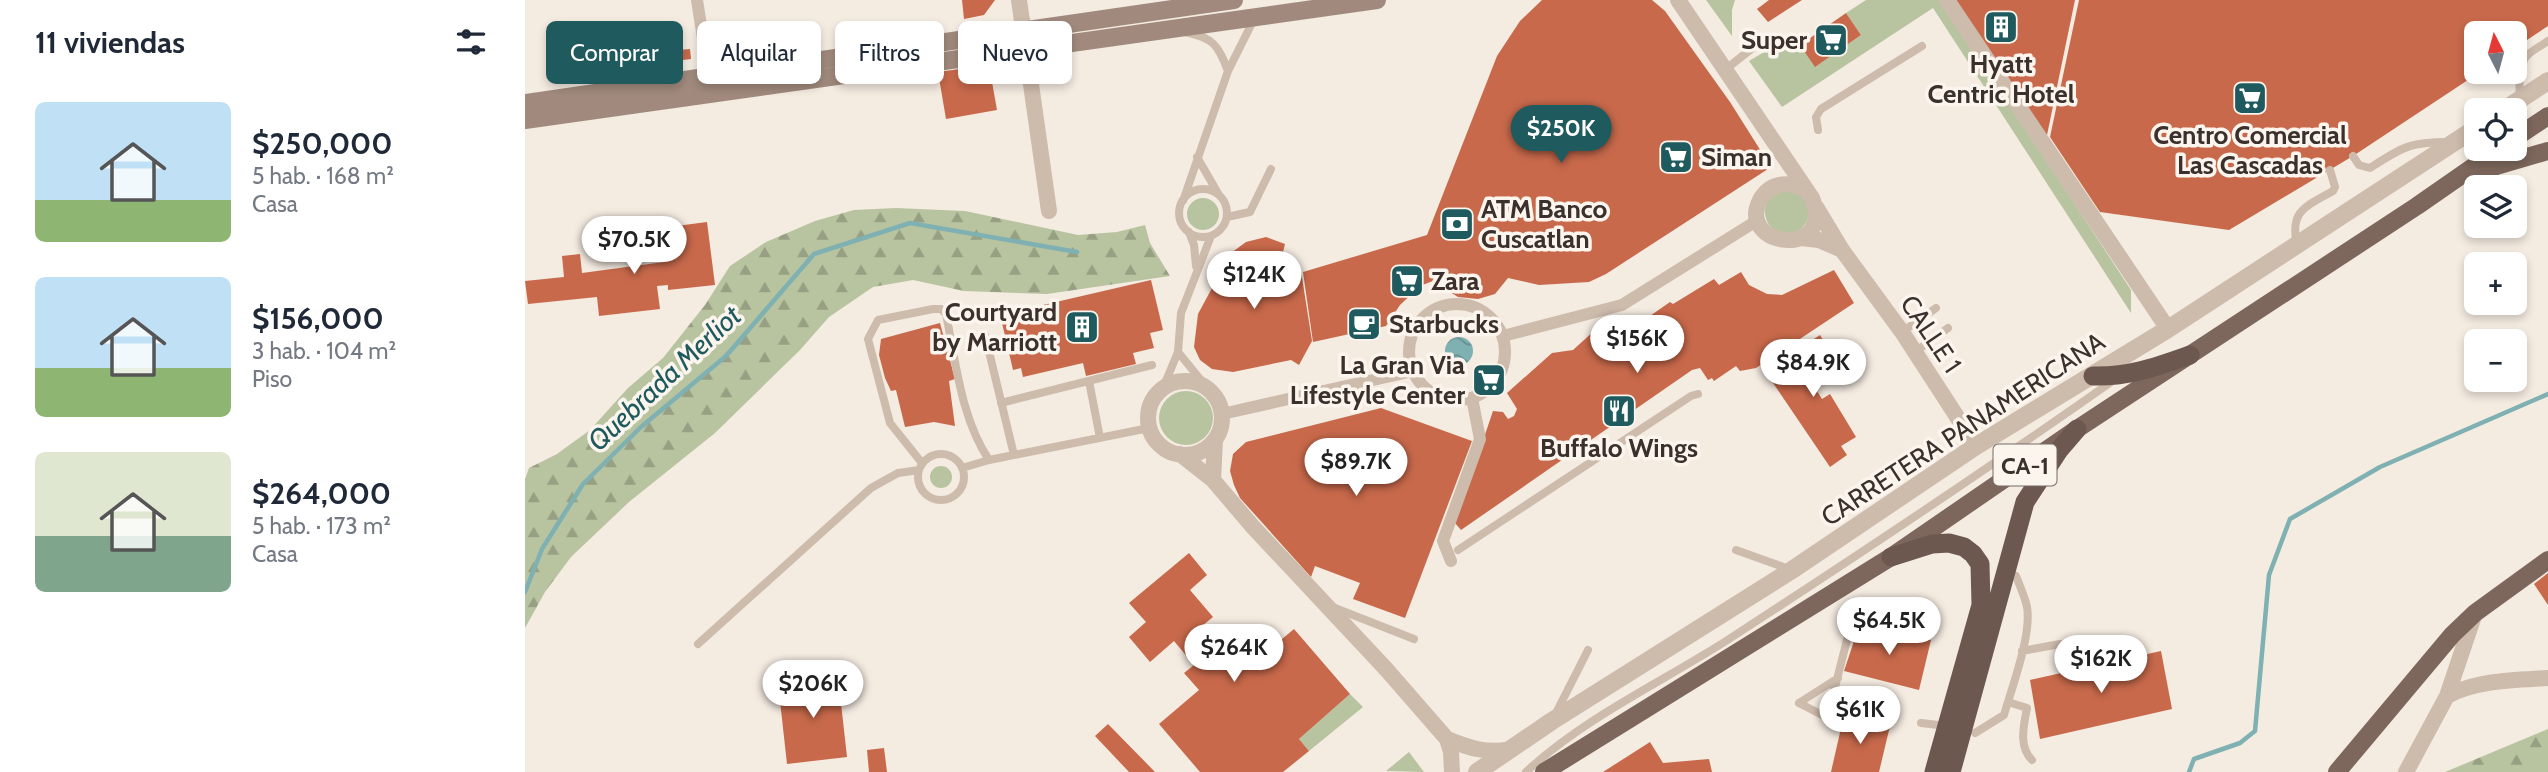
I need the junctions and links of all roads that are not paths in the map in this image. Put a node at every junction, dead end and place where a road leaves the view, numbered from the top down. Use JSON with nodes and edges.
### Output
{"nodes":[{"id":1,"x":697,"y":0,"type":"edge"},
{"id":2,"x":1019,"y":0,"type":"edge"},
{"id":3,"x":1234,"y":0,"type":"edge"},
{"id":4,"x":1377,"y":0,"type":"edge"},
{"id":5,"x":1678,"y":0,"type":"edge"},
{"id":6,"x":1947,"y":0,"type":"edge"},
{"id":7,"x":1326,"y":4,"type":"edge"},
{"id":8,"x":1255,"y":16,"type":"junction"},
{"id":9,"x":700,"y":21,"type":"edge"},
{"id":10,"x":1022,"y":21,"type":"edge"},
{"id":11,"x":1165,"y":29,"type":"junction"},
{"id":12,"x":1072,"y":31,"type":"edge"},
{"id":13,"x":1072,"y":36,"type":"edge"},
{"id":14,"x":2548,"y":41,"type":"edge"},
{"id":15,"x":1755,"y":46,"type":"dead end"},
{"id":16,"x":1922,"y":46,"type":"dead end"},
{"id":17,"x":958,"y":48,"type":"edge"},
{"id":18,"x":958,"y":51,"type":"edge"},
{"id":19,"x":821,"y":63,"type":"edge"},
{"id":20,"x":1726,"y":69,"type":"junction"},
{"id":21,"x":1228,"y":71,"type":"junction"},
{"id":22,"x":697,"y":78,"type":"edge"},
{"id":23,"x":2548,"y":81,"type":"edge"},
{"id":24,"x":1031,"y":84,"type":"edge"},
{"id":25,"x":2513,"y":98,"type":"edge"},
{"id":26,"x":2523,"y":98,"type":"edge"},
{"id":27,"x":525,"y":103,"type":"edge"},
{"id":28,"x":2548,"y":116,"type":"edge"},
{"id":29,"x":525,"y":120,"type":"edge"},
{"id":30,"x":1818,"y":130,"type":"dead end"},
{"id":31,"x":2527,"y":130,"type":"edge"},
{"id":32,"x":2464,"y":136,"type":"edge"},
{"id":33,"x":2455,"y":142,"type":"junction"},
{"id":34,"x":1776,"y":145,"type":"junction"},
{"id":35,"x":2548,"y":151,"type":"edge"},
{"id":36,"x":2353,"y":156,"type":"dead end"},
{"id":37,"x":1197,"y":157,"type":"junction"},
{"id":38,"x":2482,"y":161,"type":"edge"},
{"id":39,"x":1271,"y":169,"type":"dead end"},
{"id":40,"x":2330,"y":170,"type":"dead end"},
{"id":41,"x":1772,"y":188,"type":"junction"},
{"id":42,"x":1807,"y":191,"type":"junction"},
{"id":43,"x":1219,"y":195,"type":"junction"},
{"id":44,"x":1183,"y":201,"type":"junction"},
{"id":45,"x":2417,"y":206,"type":"junction"},
{"id":46,"x":1815,"y":207,"type":"junction"},
{"id":47,"x":1049,"y":211,"type":"dead end"},
{"id":48,"x":1227,"y":218,"type":"junction"},
{"id":49,"x":1758,"y":219,"type":"junction"},
{"id":50,"x":1189,"y":232,"type":"junction"},
{"id":51,"x":1211,"y":236,"type":"junction"},
{"id":52,"x":1801,"y":238,"type":"junction"},
{"id":53,"x":2297,"y":245,"type":"junction"},
{"id":54,"x":1842,"y":250,"type":"junction"},
{"id":55,"x":1196,"y":271,"type":"junction"},
{"id":56,"x":1935,"y":308,"type":"dead end"},
{"id":57,"x":1948,"y":328,"type":"dead end"},
{"id":58,"x":2168,"y":329,"type":"junction"},
{"id":59,"x":1902,"y":332,"type":"junction"},
{"id":60,"x":985,"y":335,"type":"dead end"},
{"id":61,"x":1503,"y":336,"type":"junction"},
{"id":62,"x":1178,"y":352,"type":"junction"},
{"id":63,"x":1915,"y":352,"type":"junction"},
{"id":64,"x":2190,"y":355,"type":"junction"},
{"id":65,"x":1152,"y":365,"type":"dead end"},
{"id":66,"x":1413,"y":371,"type":"junction"},
{"id":67,"x":2093,"y":376,"type":"junction"},
{"id":68,"x":2119,"y":377,"type":"junction"},
{"id":69,"x":1089,"y":381,"type":"junction"},
{"id":70,"x":1163,"y":388,"type":"junction"},
{"id":71,"x":1209,"y":390,"type":"junction"},
{"id":72,"x":1698,"y":394,"type":"dead end"},
{"id":73,"x":1472,"y":398,"type":"junction"},
{"id":74,"x":1001,"y":403,"type":"junction"},
{"id":75,"x":1222,"y":414,"type":"junction"},
{"id":76,"x":1149,"y":428,"type":"junction"},
{"id":77,"x":2077,"y":429,"type":"junction"},
{"id":78,"x":1100,"y":438,"type":"junction"},
{"id":79,"x":1215,"y":440,"type":"junction"},
{"id":80,"x":1976,"y":446,"type":"junction"},
{"id":81,"x":1180,"y":454,"type":"junction"},
{"id":82,"x":1014,"y":455,"type":"junction"},
{"id":83,"x":989,"y":460,"type":"junction"},
{"id":84,"x":921,"y":466,"type":"junction"},
{"id":85,"x":962,"y":468,"type":"junction"},
{"id":86,"x":1213,"y":480,"type":"junction"},
{"id":87,"x":2040,"y":482,"type":"junction"},
{"id":88,"x":1736,"y":550,"type":"dead end"},
{"id":89,"x":1454,"y":555,"type":"joint"},
{"id":90,"x":1891,"y":557,"type":"junction"},
{"id":91,"x":2548,"y":560,"type":"edge"},
{"id":92,"x":1792,"y":570,"type":"junction"},
{"id":93,"x":2016,"y":576,"type":"junction"},
{"id":94,"x":1326,"y":604,"type":"junction"},
{"id":95,"x":2475,"y":613,"type":"junction"},
{"id":96,"x":1848,"y":636,"type":"dead end"},
{"id":97,"x":1413,"y":639,"type":"dead end"},
{"id":98,"x":698,"y":644,"type":"dead end"},
{"id":99,"x":2060,"y":645,"type":"dead end"},
{"id":100,"x":1588,"y":650,"type":"dead end"},
{"id":101,"x":2022,"y":651,"type":"junction"},
{"id":102,"x":1838,"y":678,"type":"junction"},
{"id":103,"x":2548,"y":678,"type":"edge"},
{"id":104,"x":2447,"y":696,"type":"junction"},
{"id":105,"x":1832,"y":699,"type":"dead end"},
{"id":106,"x":2008,"y":702,"type":"junction"},
{"id":107,"x":1826,"y":717,"type":"dead end"},
{"id":108,"x":1552,"y":721,"type":"junction"},
{"id":109,"x":1921,"y":723,"type":"dead end"},
{"id":110,"x":1947,"y":726,"type":"junction"},
{"id":111,"x":1975,"y":733,"type":"junction"},
{"id":112,"x":1447,"y":739,"type":"junction"},
{"id":113,"x":1511,"y":749,"type":"junction"},
{"id":114,"x":2032,"y":760,"type":"dead end"},
{"id":115,"x":1452,"y":772,"type":"edge"},
{"id":116,"x":1477,"y":772,"type":"edge"},
{"id":117,"x":1526,"y":772,"type":"edge"},
{"id":118,"x":1544,"y":772,"type":"edge"},
{"id":119,"x":1934,"y":772,"type":"edge"},
{"id":120,"x":1951,"y":772,"type":"edge"},
{"id":121,"x":1965,"y":772,"type":"edge"},
{"id":122,"x":2337,"y":772,"type":"edge"},
{"id":123,"x":2406,"y":772,"type":"edge"}],
"edges":[{"from":1,"to":9,"type":"street"},
{"from":2,"to":10,"type":"street"},
{"from":3,"to":12,"type":"main road"},
{"from":4,"to":7,"type":"main road"},
{"from":5,"to":20,"type":"street","name":"CALLE 1"},
{"from":6,"to":58,"type":"street"},
{"from":7,"to":8,"type":"main road"},
{"from":8,"to":11,"type":"main road"},
{"from":8,"to":21,"type":"lane"},
{"from":11,"to":13,"type":"main road"},
{"from":11,"to":21,"type":"lane"},
{"from":14,"to":25,"type":"lane"},
{"from":15,"to":20,"type":"lane"},
{"from":16,"to":30,"type":"lane"},
{"from":17,"to":19,"type":"main road"},
{"from":18,"to":29,"type":"main road"},
{"from":20,"to":34,"type":"street","name":"CALLE 1"},
{"from":21,"to":37,"type":"lane"},
{"from":22,"to":27,"type":"main road"},
{"from":23,"to":26,"type":"street"},
{"from":24,"to":47,"type":"street"},
{"from":28,"to":31,"type":"main road"},
{"from":32,"to":33,"type":"street","name":"CARRETERA PANAMERICANA"},
{"from":33,"to":36,"type":"lane"},
{"from":33,"to":53,"type":"street","name":"CARRETERA PANAMERICANA"},
{"from":34,"to":41,"type":"street"},
{"from":34,"to":42,"type":"street","name":"CALLE 1"},
{"from":35,"to":45,"type":"main road"},
{"from":37,"to":43,"type":"lane"},
{"from":37,"to":44,"type":"lane"},
{"from":38,"to":45,"type":"main road","number":"CA-1"},
{"from":39,"to":48,"type":"lane"},
{"from":40,"to":53,"type":"lane"},
{"from":41,"to":42,"type":"street"},
{"from":41,"to":49,"type":"street"},
{"from":42,"to":46,"type":"street","name":"CALLE 1"},
{"from":43,"to":44,"type":"lane"},
{"from":43,"to":48,"type":"lane"},
{"from":44,"to":50,"type":"lane"},
{"from":45,"to":64,"type":"main road","number":"CA-1"},
{"from":46,"to":52,"type":"street"},
{"from":46,"to":54,"type":"street","name":"CALLE 1"},
{"from":48,"to":51,"type":"lane"},
{"from":49,"to":52,"type":"street"},
{"from":49,"to":61,"type":"street"},
{"from":50,"to":51,"type":"lane"},
{"from":50,"to":55,"type":"lane"},
{"from":51,"to":55,"type":"lane"},
{"from":52,"to":54,"type":"street"},
{"from":53,"to":58,"type":"street","name":"CARRETERA PANAMERICANA"},
{"from":54,"to":59,"type":"street","name":"CALLE 1"},
{"from":55,"to":62,"type":"lane"},
{"from":56,"to":59,"type":"lane"},
{"from":57,"to":63,"type":"lane"},
{"from":58,"to":67,"type":"street","name":"CARRETERA PANAMERICANA"},
{"from":59,"to":63,"type":"street","name":"CALLE 1"},
{"from":60,"to":74,"type":"lane"},
{"from":61,"to":66,"type":"street"},
{"from":61,"to":73,"type":"street"},
{"from":62,"to":70,"type":"lane"},
{"from":62,"to":71,"type":"lane"},
{"from":63,"to":80,"type":"street","name":"CALLE 1"},
{"from":64,"to":68,"type":"highway"},
{"from":64,"to":77,"type":"main road","number":"CA-1"},
{"from":65,"to":69,"type":"lane"},
{"from":66,"to":73,"type":"street"},
{"from":66,"to":75,"type":"street"},
{"from":67,"to":68,"type":"highway"},
{"from":67,"to":80,"type":"street","name":"CARRETERA PANAMERICANA"},
{"from":68,"to":117,"type":"lane"},
{"from":69,"to":74,"type":"lane"},
{"from":69,"to":78,"type":"lane"},
{"from":70,"to":71,"type":"street"},
{"from":70,"to":76,"type":"street"},
{"from":71,"to":75,"type":"street"},
{"from":72,"to":89,"type":"lane"},
{"from":73,"to":89,"type":"street"},
{"from":74,"to":82,"type":"lane"},
{"from":75,"to":79,"type":"street"},
{"from":76,"to":78,"type":"lane"},
{"from":76,"to":81,"type":"street"},
{"from":77,"to":87,"type":"highway"},
{"from":77,"to":90,"type":"main road","number":"CA-1"},
{"from":78,"to":82,"type":"lane"},
{"from":79,"to":81,"type":"street"},
{"from":79,"to":86,"type":"street"},
{"from":80,"to":92,"type":"street","name":"CARRETERA PANAMERICANA"},
{"from":81,"to":86,"type":"street"},
{"from":82,"to":83,"type":"lane"},
{"from":83,"to":84,"type":"lane"},
{"from":83,"to":85,"type":"lane"},
{"from":84,"to":85,"type":"lane"},
{"from":84,"to":85,"type":"lane"},
{"from":84,"to":98,"type":"lane"},
{"from":86,"to":94,"type":"street"},
{"from":87,"to":93,"type":"highway"},
{"from":87,"to":120,"type":"highway"},
{"from":88,"to":92,"type":"lane"},
{"from":90,"to":110,"type":"highway"},
{"from":90,"to":118,"type":"main road","number":"CA-1"},
{"from":91,"to":95,"type":"main road"},
{"from":92,"to":108,"type":"street","name":"CARRETERA PANAMERICANA"},
{"from":93,"to":101,"type":"lane"},
{"from":93,"to":111,"type":"highway"},
{"from":94,"to":97,"type":"lane"},
{"from":94,"to":112,"type":"street"},
{"from":95,"to":104,"type":"street"},
{"from":95,"to":122,"type":"main road"},
{"from":96,"to":102,"type":"lane"},
{"from":99,"to":101,"type":"lane"},
{"from":100,"to":108,"type":"lane"},
{"from":101,"to":106,"type":"lane"},
{"from":102,"to":105,"type":"lane"},
{"from":102,"to":107,"type":"lane"},
{"from":103,"to":104,"type":"street"},
{"from":104,"to":123,"type":"street"},
{"from":106,"to":111,"type":"lane"},
{"from":106,"to":114,"type":"lane"},
{"from":108,"to":113,"type":"street","name":"CARRETERA PANAMERICANA"},
{"from":109,"to":110,"type":"lane"},
{"from":110,"to":119,"type":"highway"},
{"from":111,"to":121,"type":"highway"},
{"from":112,"to":113,"type":"street"},
{"from":112,"to":115,"type":"street"},
{"from":113,"to":116,"type":"street","name":"CARRETERA PANAMERICANA"}]}
